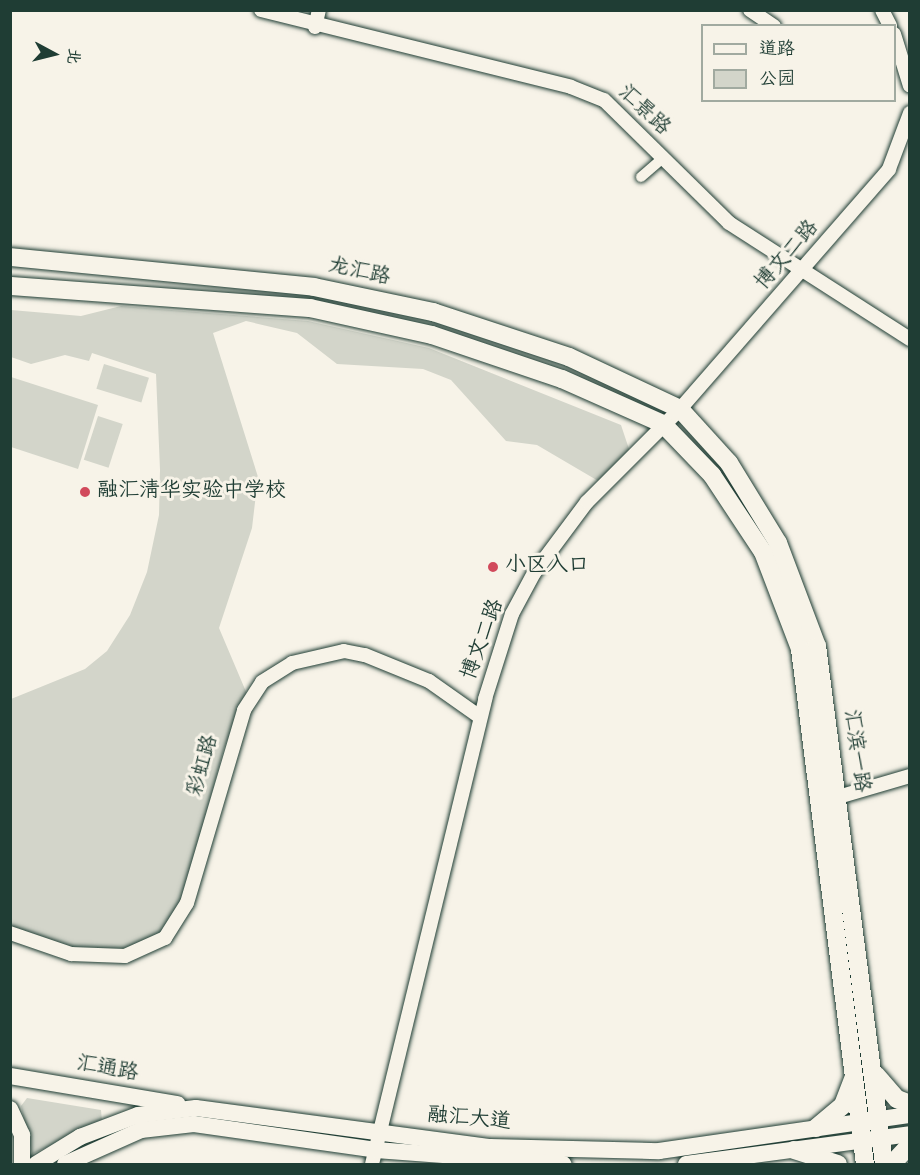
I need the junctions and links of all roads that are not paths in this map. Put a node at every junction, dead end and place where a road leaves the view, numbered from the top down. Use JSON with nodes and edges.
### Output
{"nodes":[{"id":1,"x":261,"y":10,"type":"edge"},
{"id":2,"x":319,"y":10,"type":"edge"},
{"id":3,"x":750,"y":10,"type":"edge"},
{"id":4,"x":882,"y":10,"type":"edge"},
{"id":5,"x":771,"y":24,"type":"edge"},
{"id":6,"x":889,"y":24,"type":"edge"},
{"id":7,"x":315,"y":27,"type":"junction"},
{"id":8,"x":896,"y":38,"type":"edge"},
{"id":9,"x":909,"y":86,"type":"edge"},
{"id":10,"x":909,"y":113,"type":"edge"},
{"id":11,"x":663,"y":158,"type":"junction"},
{"id":12,"x":640,"y":177,"type":"dead end"},
{"id":13,"x":10,"y":257,"type":"edge"},
{"id":14,"x":804,"y":272,"type":"junction"},
{"id":15,"x":10,"y":286,"type":"edge"},
{"id":16,"x":909,"y":339,"type":"edge"},
{"id":17,"x":680,"y":409,"type":"junction"},
{"id":18,"x":663,"y":424,"type":"junction"},
{"id":19,"x":480,"y":717,"type":"junction"},
{"id":20,"x":909,"y":776,"type":"edge"},
{"id":21,"x":838,"y":797,"type":"junction"},
{"id":22,"x":10,"y":933,"type":"edge"},
{"id":23,"x":855,"y":1071,"type":"junction"},
{"id":24,"x":873,"y":1071,"type":"junction"},
{"id":25,"x":10,"y":1076,"type":"edge"},
{"id":26,"x":909,"y":1104,"type":"edge"},
{"id":27,"x":196,"y":1108,"type":"junction"},
{"id":28,"x":10,"y":1109,"type":"edge"},
{"id":29,"x":909,"y":1115,"type":"edge"},
{"id":30,"x":880,"y":1118,"type":"junction"},
{"id":31,"x":861,"y":1121,"type":"junction"},
{"id":32,"x":816,"y":1128,"type":"junction"},
{"id":33,"x":909,"y":1134,"type":"edge"},
{"id":34,"x":882,"y":1138,"type":"junction"},
{"id":35,"x":864,"y":1141,"type":"junction"},
{"id":36,"x":909,"y":1146,"type":"edge"},
{"id":37,"x":376,"y":1149,"type":"edge"},
{"id":38,"x":794,"y":1150,"type":"junction"},
{"id":39,"x":22,"y":1164,"type":"edge"},
{"id":40,"x":36,"y":1164,"type":"edge"},
{"id":41,"x":65,"y":1164,"type":"edge"},
{"id":42,"x":564,"y":1164,"type":"edge"},
{"id":43,"x":686,"y":1164,"type":"edge"},
{"id":44,"x":838,"y":1164,"type":"edge"},
{"id":45,"x":865,"y":1164,"type":"edge"},
{"id":46,"x":884,"y":1164,"type":"edge"},
{"id":47,"x":892,"y":1164,"type":"edge"}],
"edges":[{"from":1,"to":7,"type":"street","name":"汇景路"},
{"from":2,"to":7,"type":"street"},
{"from":3,"to":5,"type":"street"},
{"from":4,"to":6,"type":"street"},
{"from":7,"to":11,"type":"street","name":"汇景路"},
{"from":8,"to":9,"type":"street"},
{"from":10,"to":14,"type":"street","name":"博文二路"},
{"from":11,"to":12,"type":"street"},
{"from":11,"to":14,"type":"street","name":"汇景路"},
{"from":13,"to":17,"type":"main road","name":"龙汇路"},
{"from":14,"to":16,"type":"street","name":"汇景路"},
{"from":14,"to":17,"type":"street","name":"博文二路"},
{"from":15,"to":18,"type":"main road","name":"龙汇路"},
{"from":17,"to":18,"type":"street","name":"博文二路"},
{"from":17,"to":21,"type":"main road","name":"汇滨一路"},
{"from":18,"to":19,"type":"street","name":"博文二路"},
{"from":18,"to":23,"type":"main road","name":"汇滨一路"},
{"from":19,"to":22,"type":"street","name":"彩虹路"},
{"from":19,"to":37,"type":"street","name":"博文二路"},
{"from":20,"to":21,"type":"street"},
{"from":21,"to":24,"type":"main road","name":"汇滨一路"},
{"from":23,"to":31,"type":"main road","name":"汇滨一路"},
{"from":23,"to":32,"type":"main road"},
{"from":24,"to":26,"type":"main road"},
{"from":24,"to":30,"type":"main road","name":"汇滨一路"},
{"from":25,"to":27,"type":"main road","name":"汇通路"},
{"from":27,"to":37,"type":"main road","name":"融汇大道"},
{"from":27,"to":40,"type":"main road","name":"融汇大道"},
{"from":28,"to":39,"type":"main road"},
{"from":29,"to":30,"type":"main road","name":"融汇大道"},
{"from":30,"to":31,"type":"main road","name":"融汇大道"},
{"from":30,"to":34,"type":"main road","name":"汇滨一路"},
{"from":31,"to":32,"type":"main road","name":"融汇大道"},
{"from":31,"to":35,"type":"main road","name":"汇滨一路"},
{"from":32,"to":37,"type":"main road","name":"融汇大道"},
{"from":33,"to":34,"type":"main road"},
{"from":34,"to":35,"type":"main road"},
{"from":34,"to":46,"type":"main road","name":"汇滨一路"},
{"from":35,"to":38,"type":"main road"},
{"from":35,"to":45,"type":"main road","name":"汇滨一路"},
{"from":36,"to":47,"type":"main road"},
{"from":37,"to":41,"type":"main road","name":"融汇大道"},
{"from":37,"to":42,"type":"main road","name":"融汇大道"},
{"from":38,"to":43,"type":"main road"},
{"from":38,"to":44,"type":"main road"}]}
